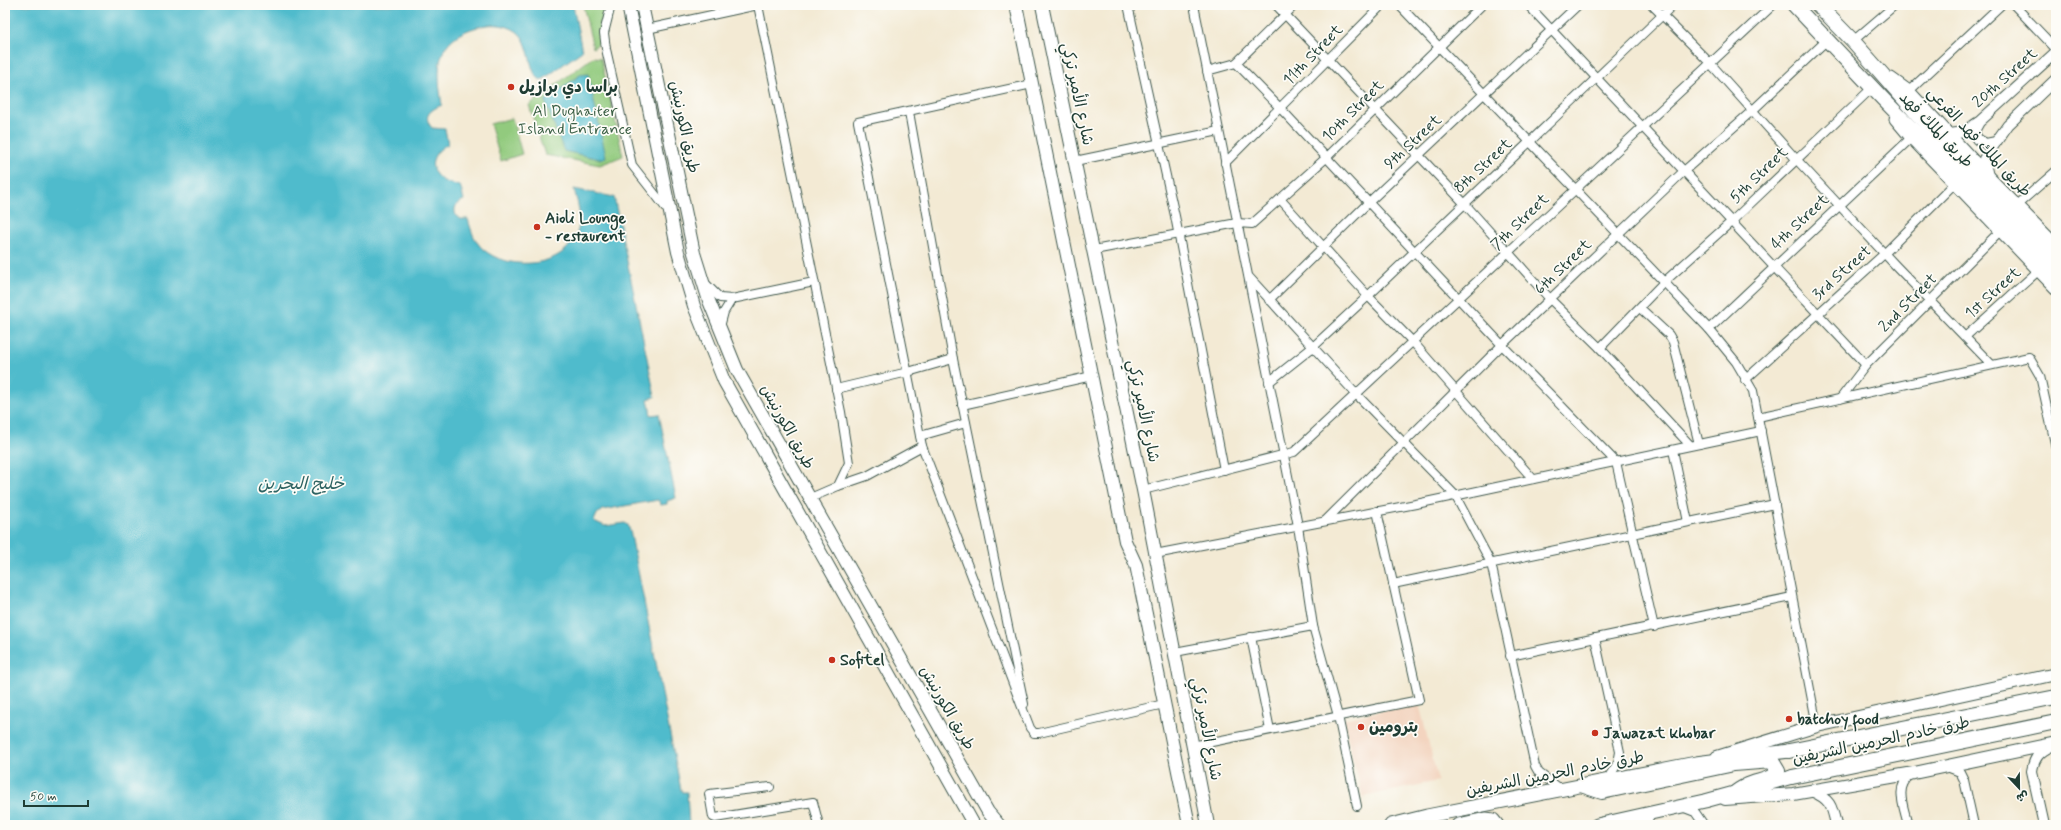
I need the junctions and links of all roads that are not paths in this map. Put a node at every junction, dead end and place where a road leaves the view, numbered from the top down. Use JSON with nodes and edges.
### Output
{"nodes":[{"id":1,"x":611,"y":5,"type":"edge"},
{"id":2,"x":628,"y":5,"type":"edge"},
{"id":3,"x":642,"y":5,"type":"edge"},
{"id":4,"x":758,"y":5,"type":"edge"},
{"id":5,"x":1016,"y":5,"type":"edge"},
{"id":6,"x":1042,"y":5,"type":"edge"},
{"id":7,"x":1128,"y":5,"type":"edge"},
{"id":8,"x":1194,"y":5,"type":"edge"},
{"id":9,"x":1276,"y":5,"type":"edge"},
{"id":10,"x":1295,"y":5,"type":"edge"},
{"id":11,"x":1382,"y":5,"type":"edge"},
{"id":12,"x":1399,"y":5,"type":"edge"},
{"id":13,"x":1482,"y":5,"type":"edge"},
{"id":14,"x":1528,"y":5,"type":"edge"},
{"id":15,"x":1578,"y":5,"type":"edge"},
{"id":16,"x":1652,"y":5,"type":"edge"},
{"id":17,"x":1673,"y":5,"type":"edge"},
{"id":18,"x":1773,"y":5,"type":"edge"},
{"id":19,"x":1794,"y":5,"type":"edge"},
{"id":20,"x":1818,"y":5,"type":"edge"},
{"id":21,"x":1895,"y":5,"type":"edge"},
{"id":22,"x":2001,"y":5,"type":"edge"},
{"id":23,"x":2014,"y":5,"type":"edge"},
{"id":24,"x":1285,"y":14,"type":"junction"},
{"id":25,"x":1662,"y":16,"type":"junction"},
{"id":26,"x":647,"y":29,"type":"junction"},
{"id":27,"x":1552,"y":29,"type":"junction"},
{"id":28,"x":1827,"y":40,"type":"junction"},
{"id":29,"x":1853,"y":41,"type":"junction"},
{"id":30,"x":1438,"y":47,"type":"junction"},
{"id":31,"x":2056,"y":50,"type":"edge"},
{"id":32,"x":1328,"y":60,"type":"junction"},
{"id":33,"x":1236,"y":63,"type":"junction"},
{"id":34,"x":1710,"y":63,"type":"junction"},
{"id":35,"x":1874,"y":66,"type":"junction"},
{"id":36,"x":1207,"y":71,"type":"junction"},
{"id":37,"x":1597,"y":77,"type":"junction"},
{"id":38,"x":2056,"y":80,"type":"edge"},
{"id":39,"x":1032,"y":84,"type":"junction"},
{"id":40,"x":1872,"y":88,"type":"junction"},
{"id":41,"x":1909,"y":91,"type":"junction"},
{"id":42,"x":1484,"y":94,"type":"junction"},
{"id":43,"x":1883,"y":99,"type":"junction"},
{"id":44,"x":1376,"y":108,"type":"junction"},
{"id":45,"x":1281,"y":109,"type":"junction"},
{"id":46,"x":1753,"y":110,"type":"junction"},
{"id":47,"x":909,"y":112,"type":"junction"},
{"id":48,"x":1979,"y":122,"type":"junction"},
{"id":49,"x":1643,"y":126,"type":"junction"},
{"id":50,"x":1219,"y":132,"type":"junction"},
{"id":51,"x":1950,"y":134,"type":"junction"},
{"id":52,"x":1911,"y":138,"type":"junction"},
{"id":53,"x":1529,"y":141,"type":"junction"},
{"id":54,"x":1996,"y":142,"type":"junction"},
{"id":55,"x":1159,"y":144,"type":"junction"},
{"id":56,"x":1419,"y":155,"type":"junction"},
{"id":57,"x":1326,"y":158,"type":"junction"},
{"id":58,"x":1796,"y":159,"type":"junction"},
{"id":59,"x":1076,"y":161,"type":"junction"},
{"id":60,"x":1225,"y":163,"type":"junction"},
{"id":61,"x":1684,"y":171,"type":"junction"},
{"id":62,"x":2056,"y":171,"type":"edge"},
{"id":63,"x":1988,"y":176,"type":"junction"},
{"id":64,"x":1954,"y":184,"type":"junction"},
{"id":65,"x":1575,"y":189,"type":"junction"},
{"id":66,"x":1280,"y":199,"type":"junction"},
{"id":67,"x":1368,"y":203,"type":"junction"},
{"id":68,"x":1464,"y":203,"type":"junction"},
{"id":69,"x":1839,"y":205,"type":"junction"},
{"id":70,"x":2016,"y":206,"type":"junction"},
{"id":71,"x":671,"y":214,"type":"junction"},
{"id":72,"x":1731,"y":222,"type":"junction"},
{"id":73,"x":1237,"y":223,"type":"junction"},
{"id":74,"x":2000,"y":231,"type":"junction"},
{"id":75,"x":1178,"y":234,"type":"junction"},
{"id":76,"x":1618,"y":234,"type":"junction"},
{"id":77,"x":2056,"y":245,"type":"edge"},
{"id":78,"x":1323,"y":247,"type":"junction"},
{"id":79,"x":1094,"y":250,"type":"junction"},
{"id":80,"x":1414,"y":251,"type":"junction"},
{"id":81,"x":1509,"y":253,"type":"junction"},
{"id":82,"x":1884,"y":254,"type":"junction"},
{"id":83,"x":2056,"y":260,"type":"edge"},
{"id":84,"x":1772,"y":267,"type":"junction"},
{"id":85,"x":2038,"y":271,"type":"junction"},
{"id":86,"x":2056,"y":276,"type":"edge"},
{"id":87,"x":1248,"y":277,"type":"junction"},
{"id":88,"x":703,"y":280,"type":"junction"},
{"id":89,"x":814,"y":282,"type":"junction"},
{"id":90,"x":1664,"y":282,"type":"junction"},
{"id":91,"x":2056,"y":289,"type":"edge"},
{"id":92,"x":1368,"y":296,"type":"junction"},
{"id":93,"x":1458,"y":298,"type":"junction"},
{"id":94,"x":732,"y":299,"type":"junction"},
{"id":95,"x":1550,"y":299,"type":"junction"},
{"id":96,"x":1269,"y":300,"type":"junction"},
{"id":97,"x":1931,"y":300,"type":"junction"},
{"id":98,"x":1640,"y":308,"type":"junction"},
{"id":99,"x":1818,"y":314,"type":"junction"},
{"id":100,"x":720,"y":327,"type":"junction"},
{"id":101,"x":1709,"y":329,"type":"junction"},
{"id":102,"x":1965,"y":337,"type":"junction"},
{"id":103,"x":1413,"y":342,"type":"junction"},
{"id":104,"x":1502,"y":345,"type":"junction"},
{"id":105,"x":1313,"y":347,"type":"junction"},
{"id":106,"x":1600,"y":348,"type":"junction"},
{"id":107,"x":953,"y":359,"type":"junction"},
{"id":108,"x":1866,"y":365,"type":"junction"},
{"id":109,"x":1992,"y":365,"type":"junction"},
{"id":110,"x":908,"y":372,"type":"junction"},
{"id":111,"x":1092,"y":376,"type":"junction"},
{"id":112,"x":1745,"y":380,"type":"junction"},
{"id":113,"x":1269,"y":382,"type":"junction"},
{"id":114,"x":836,"y":389,"type":"junction"},
{"id":115,"x":1457,"y":390,"type":"junction"},
{"id":116,"x":1355,"y":394,"type":"junction"},
{"id":117,"x":1840,"y":399,"type":"junction"},
{"id":118,"x":962,"y":405,"type":"junction"},
{"id":119,"x":1758,"y":417,"type":"junction"},
{"id":120,"x":966,"y":423,"type":"junction"},
{"id":121,"x":1761,"y":431,"type":"junction"},
{"id":122,"x":920,"y":436,"type":"junction"},
{"id":123,"x":1403,"y":442,"type":"junction"},
{"id":124,"x":1699,"y":444,"type":"junction"},
{"id":125,"x":1690,"y":445,"type":"junction"},
{"id":126,"x":922,"y":446,"type":"junction"},
{"id":127,"x":2056,"y":448,"type":"edge"},
{"id":128,"x":1673,"y":450,"type":"junction"},
{"id":129,"x":1284,"y":456,"type":"junction"},
{"id":130,"x":1616,"y":462,"type":"junction"},
{"id":131,"x":1224,"y":470,"type":"junction"},
{"id":132,"x":1532,"y":479,"type":"junction"},
{"id":133,"x":838,"y":486,"type":"junction"},
{"id":134,"x":1143,"y":490,"type":"junction"},
{"id":135,"x":1455,"y":495,"type":"junction"},
{"id":136,"x":808,"y":499,"type":"junction"},
{"id":137,"x":1775,"y":504,"type":"junction"},
{"id":138,"x":1377,"y":511,"type":"junction"},
{"id":139,"x":1325,"y":521,"type":"junction"},
{"id":140,"x":1688,"y":522,"type":"junction"},
{"id":141,"x":1298,"y":526,"type":"junction"},
{"id":142,"x":1632,"y":534,"type":"junction"},
{"id":143,"x":1156,"y":557,"type":"junction"},
{"id":144,"x":1492,"y":563,"type":"junction"},
{"id":145,"x":1136,"y":565,"type":"junction"},
{"id":146,"x":1393,"y":584,"type":"junction"},
{"id":147,"x":1792,"y":597,"type":"junction"},
{"id":148,"x":1313,"y":626,"type":"junction"},
{"id":149,"x":1654,"y":627,"type":"junction"},
{"id":150,"x":1251,"y":637,"type":"junction"},
{"id":151,"x":1595,"y":638,"type":"junction"},
{"id":152,"x":1175,"y":652,"type":"junction"},
{"id":153,"x":1510,"y":656,"type":"junction"},
{"id":154,"x":2056,"y":674,"type":"edge"},
{"id":155,"x":2056,"y":697,"type":"edge"},
{"id":156,"x":1164,"y":704,"type":"junction"},
{"id":157,"x":1338,"y":716,"type":"junction"},
{"id":158,"x":2056,"y":722,"type":"edge"},
{"id":159,"x":1817,"y":726,"type":"junction"},
{"id":160,"x":1030,"y":728,"type":"junction"},
{"id":161,"x":1270,"y":730,"type":"junction"},
{"id":162,"x":2056,"y":744,"type":"edge"},
{"id":163,"x":1192,"y":746,"type":"junction"},
{"id":164,"x":1789,"y":751,"type":"joint"},
{"id":165,"x":1696,"y":763,"type":"junction"},
{"id":166,"x":1945,"y":767,"type":"junction"},
{"id":167,"x":1914,"y":773,"type":"junction"},
{"id":168,"x":1792,"y":778,"type":"joint"},
{"id":169,"x":1605,"y":782,"type":"junction"},
{"id":170,"x":1584,"y":786,"type":"junction"},
{"id":171,"x":770,"y":787,"type":"dead end"},
{"id":172,"x":1562,"y":790,"type":"junction"},
{"id":173,"x":1811,"y":791,"type":"junction"},
{"id":174,"x":1735,"y":793,"type":"junction"},
{"id":175,"x":1705,"y":801,"type":"junction"},
{"id":176,"x":1357,"y":806,"type":"dead end"},
{"id":177,"x":1679,"y":806,"type":"junction"},
{"id":178,"x":1653,"y":811,"type":"junction"},
{"id":179,"x":1189,"y":824,"type":"edge"},
{"id":180,"x":819,"y":825,"type":"edge"},
{"id":181,"x":974,"y":825,"type":"edge"},
{"id":182,"x":999,"y":825,"type":"edge"},
{"id":183,"x":1208,"y":825,"type":"edge"},
{"id":184,"x":1391,"y":825,"type":"edge"},
{"id":185,"x":1458,"y":825,"type":"edge"},
{"id":186,"x":1497,"y":825,"type":"edge"},
{"id":187,"x":1597,"y":825,"type":"edge"},
{"id":188,"x":1645,"y":825,"type":"edge"},
{"id":189,"x":1704,"y":825,"type":"edge"},
{"id":190,"x":1836,"y":825,"type":"edge"},
{"id":191,"x":1908,"y":825,"type":"edge"},
{"id":192,"x":1974,"y":825,"type":"edge"},
{"id":193,"x":2044,"y":825,"type":"edge"}],
"edges":[{"from":1,"to":71,"type":"street"},
{"from":2,"to":71,"type":"main road","name":"طريق الكورنيش"},
{"from":3,"to":26,"type":"main road","name":"طريق الكورنيش"},
{"from":4,"to":26,"type":"street"},
{"from":4,"to":89,"type":"street"},
{"from":5,"to":39,"type":"main road"},
{"from":6,"to":59,"type":"main road","name":"شارع الأمير تركي"},
{"from":7,"to":55,"type":"street"},
{"from":8,"to":36,"type":"street"},
{"from":9,"to":24,"type":"street"},
{"from":10,"to":24,"type":"street"},
{"from":11,"to":32,"type":"street","name":"11th Street"},
{"from":12,"to":30,"type":"street"},
{"from":13,"to":30,"type":"street","name":"10th Street"},
{"from":14,"to":27,"type":"street"},
{"from":15,"to":27,"type":"street","name":"9th Street"},
{"from":16,"to":25,"type":"street"},
{"from":17,"to":25,"type":"street","name":"8th Street"},
{"from":18,"to":34,"type":"street","name":"7th Street"},
{"from":19,"to":28,"type":"highway","name":"طريق الملك فهد"},
{"from":20,"to":29,"type":"highway","name":"طريق الملك فهد"},
{"from":21,"to":29,"type":"street"},
{"from":22,"to":41,"type":"street"},
{"from":23,"to":31,"type":"street"},
{"from":24,"to":32,"type":"street"},
{"from":24,"to":33,"type":"street"},
{"from":25,"to":34,"type":"street"},
{"from":25,"to":37,"type":"street","name":"8th Street"},
{"from":26,"to":88,"type":"main road","name":"طريق الكورنيش"},
{"from":27,"to":37,"type":"street"},
{"from":27,"to":42,"type":"street","name":"9th Street"},
{"from":28,"to":40,"type":"highway","name":"طريق الملك فهد"},
{"from":28,"to":46,"type":"street","name":"6th Street"},
{"from":29,"to":35,"type":"highway","name":"طريق الملك فهد"},
{"from":30,"to":42,"type":"street"},
{"from":30,"to":44,"type":"street","name":"10th Street"},
{"from":31,"to":48,"type":"street","name":"20th Street"},
{"from":32,"to":44,"type":"street"},
{"from":32,"to":45,"type":"street","name":"11th Street"},
{"from":33,"to":36,"type":"street"},
{"from":33,"to":45,"type":"street"},
{"from":34,"to":46,"type":"street"},
{"from":34,"to":49,"type":"street","name":"7th Street"},
{"from":35,"to":41,"type":"main road","name":"طريق الملك فهد الفرعي"},
{"from":35,"to":83,"type":"highway","name":"طريق الملك فهد"},
{"from":36,"to":50,"type":"street"},
{"from":37,"to":49,"type":"street"},
{"from":37,"to":53,"type":"street","name":"8th Street"},
{"from":38,"to":54,"type":"street"},
{"from":39,"to":47,"type":"street"},
{"from":39,"to":111,"type":"main road"},
{"from":40,"to":43,"type":"highway","name":"طريق الملك فهد"},
{"from":40,"to":58,"type":"street","name":"5th Street"},
{"from":41,"to":51,"type":"main road","name":"طريق الملك فهد الفرعي"},
{"from":42,"to":53,"type":"street"},
{"from":42,"to":56,"type":"street","name":"9th Street"},
{"from":43,"to":52,"type":"main road"},
{"from":43,"to":86,"type":"highway","name":"طريق الملك فهد"},
{"from":44,"to":56,"type":"street"},
{"from":44,"to":57,"type":"street","name":"10th Street"},
{"from":45,"to":57,"type":"street"},
{"from":45,"to":60,"type":"street","name":"11th Street"},
{"from":46,"to":58,"type":"street"},
{"from":46,"to":61,"type":"street","name":"6th Street"},
{"from":47,"to":107,"type":"street"},
{"from":47,"to":110,"type":"street"},
{"from":48,"to":51,"type":"street"},
{"from":48,"to":54,"type":"street","name":"20th Street"},
{"from":49,"to":61,"type":"street"},
{"from":49,"to":65,"type":"street","name":"7th Street"},
{"from":50,"to":55,"type":"street"},
{"from":50,"to":60,"type":"street"},
{"from":51,"to":63,"type":"main road","name":"طريق الملك فهد الفرعي"},
{"from":52,"to":64,"type":"main road"},
{"from":52,"to":69,"type":"street","name":"4th Street"},
{"from":53,"to":65,"type":"street"},
{"from":53,"to":68,"type":"street","name":"8th Street"},
{"from":54,"to":63,"type":"street"},
{"from":55,"to":59,"type":"street"},
{"from":55,"to":75,"type":"street"},
{"from":56,"to":67,"type":"street","name":"9th Street"},
{"from":56,"to":68,"type":"street"},
{"from":57,"to":66,"type":"street","name":"10th Street"},
{"from":57,"to":67,"type":"street"},
{"from":58,"to":69,"type":"street"},
{"from":58,"to":72,"type":"street","name":"5th Street"},
{"from":59,"to":79,"type":"main road","name":"شارع الأمير تركي"},
{"from":60,"to":73,"type":"street"},
{"from":61,"to":72,"type":"street"},
{"from":61,"to":76,"type":"street","name":"6th Street"},
{"from":62,"to":70,"type":"street"},
{"from":63,"to":70,"type":"main road","name":"طريق الملك فهد الفرعي"},
{"from":64,"to":74,"type":"main road"},
{"from":64,"to":82,"type":"street","name":"3rd Street"},
{"from":65,"to":76,"type":"street"},
{"from":65,"to":81,"type":"street","name":"7th Street"},
{"from":66,"to":73,"type":"street","name":"10th Street"},
{"from":66,"to":78,"type":"street"},
{"from":67,"to":78,"type":"street","name":"9th Street"},
{"from":67,"to":80,"type":"street"},
{"from":68,"to":80,"type":"street","name":"8th Street"},
{"from":68,"to":81,"type":"street"},
{"from":69,"to":82,"type":"street"},
{"from":69,"to":84,"type":"street","name":"4th Street"},
{"from":70,"to":77,"type":"main road","name":"طريق الملك فهد الفرعي"},
{"from":71,"to":181,"type":"main road","name":"طريق الكورنيش"},
{"from":72,"to":84,"type":"street"},
{"from":72,"to":90,"type":"street","name":"5th Street"},
{"from":73,"to":75,"type":"street","name":"10th Street"},
{"from":73,"to":87,"type":"street"},
{"from":74,"to":85,"type":"main road"},
{"from":74,"to":97,"type":"street","name":"2nd Street"},
{"from":75,"to":79,"type":"street","name":"10th Street"},
{"from":75,"to":131,"type":"street"},
{"from":76,"to":90,"type":"street"},
{"from":76,"to":95,"type":"street","name":"6th Street"},
{"from":78,"to":92,"type":"street"},
{"from":78,"to":96,"type":"street","name":"9th Street"},
{"from":79,"to":134,"type":"main road","name":"شارع الأمير تركي"},
{"from":80,"to":92,"type":"street","name":"8th Street"},
{"from":80,"to":93,"type":"street"},
{"from":81,"to":93,"type":"street","name":"7th Street"},
{"from":81,"to":95,"type":"street"},
{"from":82,"to":97,"type":"street"},
{"from":82,"to":99,"type":"street","name":"3rd Street"},
{"from":84,"to":99,"type":"street"},
{"from":84,"to":101,"type":"street","name":"4th Street"},
{"from":85,"to":91,"type":"main road"},
{"from":85,"to":102,"type":"street","name":"1st Street"},
{"from":87,"to":96,"type":"street"},
{"from":87,"to":113,"type":"street"},
{"from":88,"to":94,"type":"street"},
{"from":88,"to":100,"type":"main road","name":"طريق الكورنيش"},
{"from":89,"to":94,"type":"street"},
{"from":89,"to":114,"type":"street"},
{"from":90,"to":98,"type":"street","name":"5th Street"},
{"from":90,"to":101,"type":"street"},
{"from":92,"to":103,"type":"street"},
{"from":92,"to":105,"type":"street","name":"8th Street"},
{"from":93,"to":103,"type":"street","name":"7th Street"},
{"from":93,"to":104,"type":"street"},
{"from":94,"to":100,"type":"street"},
{"from":95,"to":104,"type":"street","name":"6th Street"},
{"from":95,"to":106,"type":"street"},
{"from":96,"to":105,"type":"street"},
{"from":97,"to":102,"type":"street"},
{"from":97,"to":108,"type":"street","name":"2nd Street"},
{"from":98,"to":106,"type":"street","name":"5th Street"},
{"from":98,"to":124,"type":"street"},
{"from":99,"to":108,"type":"street"},
{"from":99,"to":112,"type":"street","name":"3rd Street"},
{"from":100,"to":136,"type":"main road","name":"طريق الكورنيش"},
{"from":101,"to":112,"type":"street"},
{"from":102,"to":109,"type":"street"},
{"from":103,"to":115,"type":"street"},
{"from":103,"to":116,"type":"street","name":"7th Street"},
{"from":104,"to":115,"type":"street","name":"6th Street"},
{"from":104,"to":130,"type":"street"},
{"from":105,"to":113,"type":"street","name":"8th Street"},
{"from":105,"to":116,"type":"street"},
{"from":106,"to":125,"type":"street"},
{"from":107,"to":110,"type":"street"},
{"from":107,"to":118,"type":"street"},
{"from":108,"to":117,"type":"street","name":"2nd Street"},
{"from":109,"to":117,"type":"street"},
{"from":109,"to":127,"type":"street"},
{"from":110,"to":114,"type":"street"},
{"from":110,"to":122,"type":"street"},
{"from":111,"to":118,"type":"street"},
{"from":111,"to":145,"type":"main road"},
{"from":112,"to":119,"type":"street"},
{"from":113,"to":129,"type":"street"},
{"from":114,"to":133,"type":"street"},
{"from":115,"to":123,"type":"street","name":"6th Street"},
{"from":115,"to":132,"type":"street"},
{"from":116,"to":123,"type":"street"},
{"from":116,"to":129,"type":"street","name":"7th Street"},
{"from":117,"to":119,"type":"street"},
{"from":118,"to":120,"type":"street"},
{"from":119,"to":121,"type":"street"},
{"from":120,"to":122,"type":"street"},
{"from":120,"to":160,"type":"street"},
{"from":121,"to":124,"type":"street"},
{"from":121,"to":137,"type":"street"},
{"from":122,"to":126,"type":"street"},
{"from":123,"to":135,"type":"street"},
{"from":123,"to":139,"type":"street","name":"6th Street"},
{"from":124,"to":125,"type":"street"},
{"from":125,"to":128,"type":"street"},
{"from":126,"to":133,"type":"street"},
{"from":126,"to":160,"type":"street"},
{"from":128,"to":130,"type":"street"},
{"from":128,"to":140,"type":"street"},
{"from":129,"to":131,"type":"street","name":"7th Street"},
{"from":129,"to":141,"type":"street"},
{"from":130,"to":132,"type":"street"},
{"from":130,"to":142,"type":"street"},
{"from":131,"to":134,"type":"street","name":"7th Street"},
{"from":132,"to":135,"type":"street"},
{"from":133,"to":136,"type":"street"},
{"from":134,"to":143,"type":"main road","name":"شارع الأمير تركي"},
{"from":135,"to":138,"type":"street"},
{"from":135,"to":144,"type":"street"},
{"from":136,"to":182,"type":"main road","name":"طريق الكورنيش"},
{"from":137,"to":140,"type":"street"},
{"from":137,"to":147,"type":"street"},
{"from":138,"to":139,"type":"street"},
{"from":138,"to":146,"type":"street"},
{"from":139,"to":141,"type":"street"},
{"from":140,"to":142,"type":"street"},
{"from":141,"to":143,"type":"street"},
{"from":141,"to":148,"type":"street"},
{"from":142,"to":144,"type":"street"},
{"from":142,"to":149,"type":"street"},
{"from":143,"to":145,"type":"main road"},
{"from":143,"to":152,"type":"main road","name":"شارع الأمير تركي"},
{"from":144,"to":146,"type":"street"},
{"from":144,"to":153,"type":"street"},
{"from":145,"to":156,"type":"main road"},
{"from":146,"to":157,"type":"street"},
{"from":147,"to":149,"type":"street"},
{"from":147,"to":159,"type":"street"},
{"from":148,"to":150,"type":"street"},
{"from":148,"to":157,"type":"street"},
{"from":149,"to":151,"type":"street"},
{"from":150,"to":152,"type":"street"},
{"from":150,"to":161,"type":"street"},
{"from":151,"to":153,"type":"street"},
{"from":151,"to":169,"type":"street"},
{"from":152,"to":163,"type":"main road","name":"شارع الأمير تركي"},
{"from":153,"to":172,"type":"street"},
{"from":154,"to":159,"type":"main road"},
{"from":155,"to":164,"type":"highway","name":"طرق خادم الحرمين الشريفين"},
{"from":156,"to":160,"type":"street"},
{"from":156,"to":179,"type":"main road"},
{"from":157,"to":161,"type":"street"},
{"from":157,"to":176,"type":"street"},
{"from":158,"to":168,"type":"highway","name":"طرق خادم الحرمين الشريفين"},
{"from":159,"to":165,"type":"main road"},
{"from":161,"to":163,"type":"street"},
{"from":162,"to":166,"type":"main road"},
{"from":162,"to":193,"type":"street"},
{"from":163,"to":183,"type":"main road","name":"شارع الأمير تركي"},
{"from":164,"to":165,"type":"highway","name":"طرق خادم الحرمين الشريفين"},
{"from":165,"to":169,"type":"highway","name":"طرق خادم الحرمين الشريفين"},
{"from":166,"to":167,"type":"main road"},
{"from":166,"to":192,"type":"street"},
{"from":167,"to":173,"type":"main road"},
{"from":167,"to":191,"type":"street"},
{"from":168,"to":174,"type":"highway","name":"طرق خادم الحرمين الشريفين"},
{"from":169,"to":170,"type":"highway","name":"طرق خادم الحرمين الشريفين"},
{"from":170,"to":172,"type":"highway","name":"طرق خادم الحرمين الشريفين"},
{"from":170,"to":174,"type":"highway"},
{"from":171,"to":180,"type":"street"},
{"from":172,"to":184,"type":"highway","name":"طرق خادم الحرمين الشريفين"},
{"from":173,"to":175,"type":"main road"},
{"from":173,"to":190,"type":"street"},
{"from":174,"to":175,"type":"highway","name":"طرق خادم الحرمين الشريفين"},
{"from":175,"to":177,"type":"highway","name":"طرق خادم الحرمين الشريفين"},
{"from":177,"to":178,"type":"highway","name":"طرق خادم الحرمين الشريفين"},
{"from":177,"to":189,"type":"street"},
{"from":178,"to":187,"type":"highway","name":"طرق خادم الحرمين الشريفين"},
{"from":178,"to":188,"type":"street"},
{"from":185,"to":186,"type":"highway"}]}
